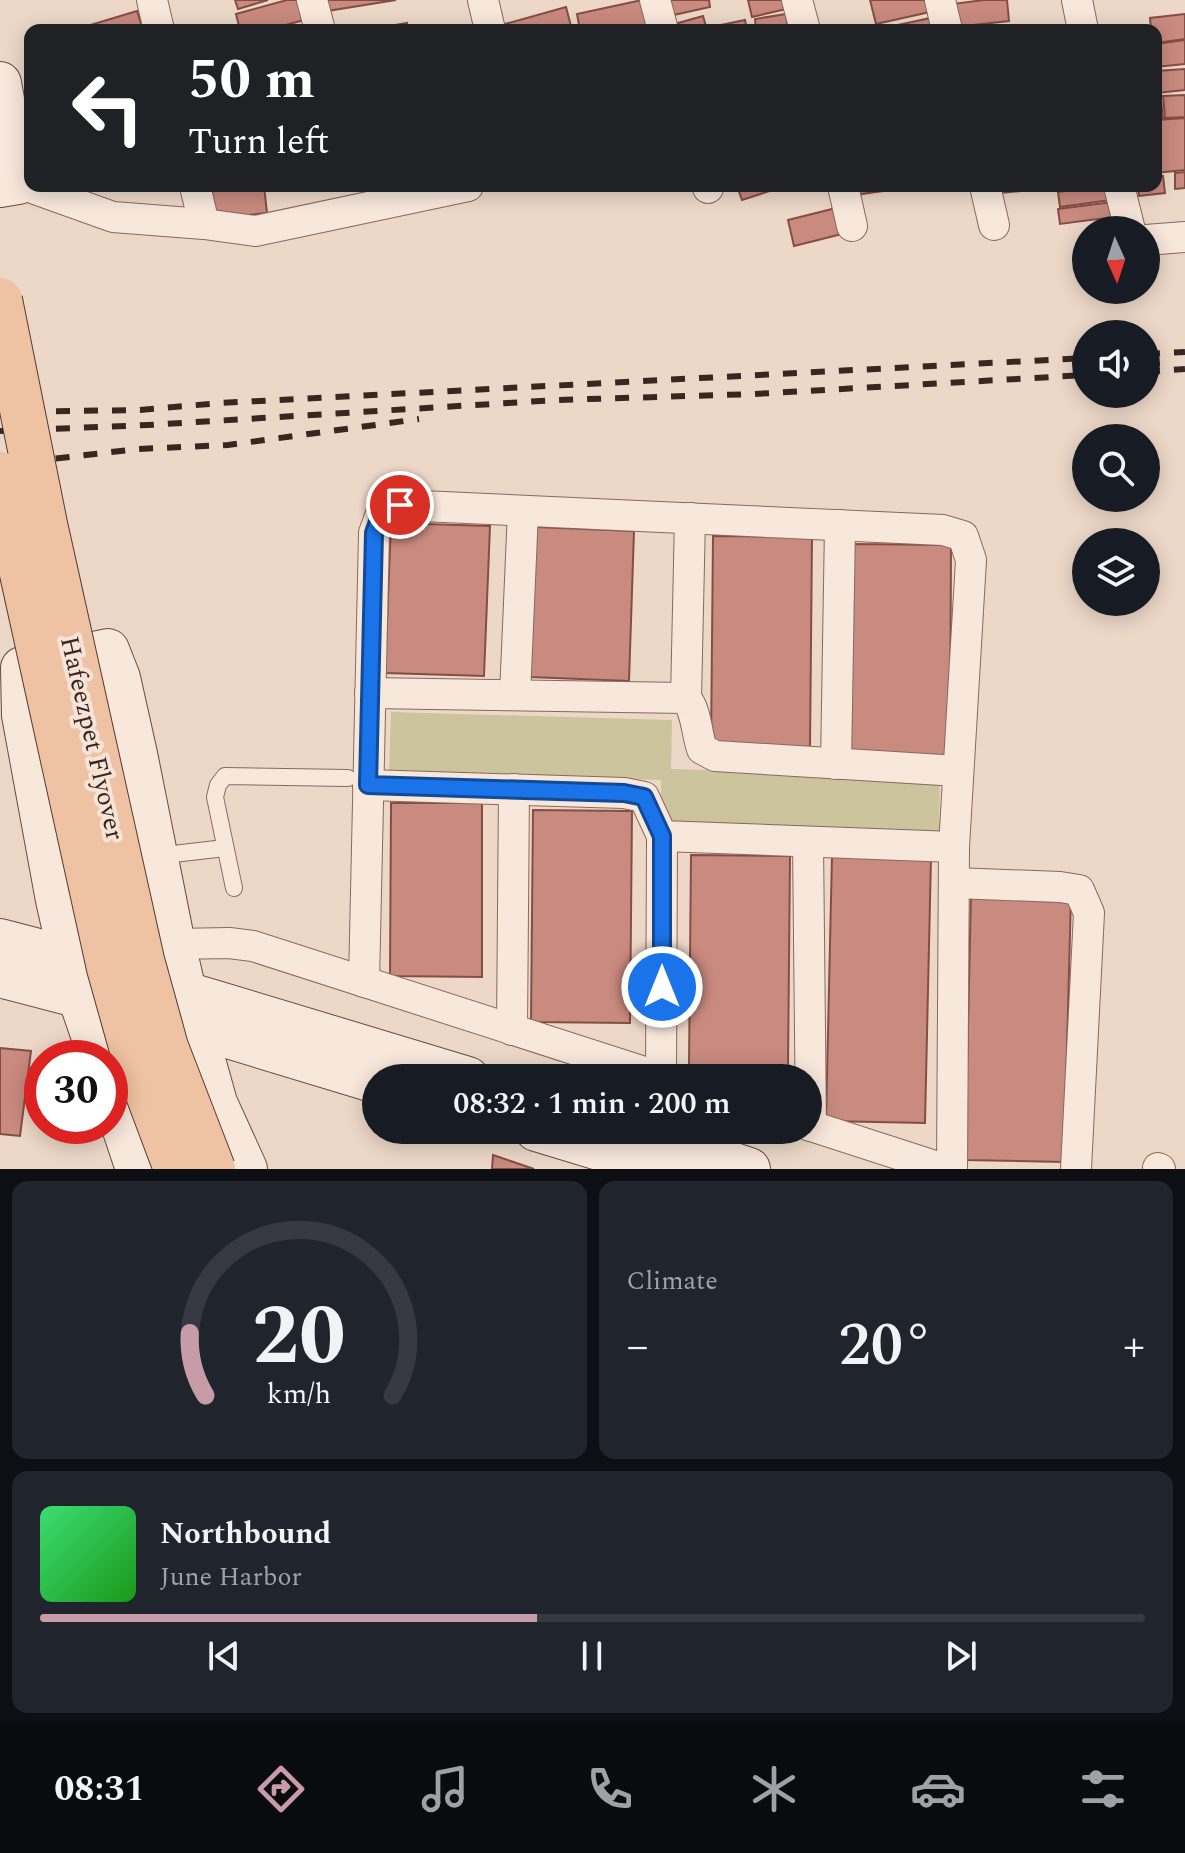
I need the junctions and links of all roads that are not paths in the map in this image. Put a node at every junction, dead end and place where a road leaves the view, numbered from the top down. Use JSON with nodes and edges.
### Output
{"nodes":[{"id":1,"x":152,"y":0,"type":"edge"},
{"id":2,"x":312,"y":0,"type":"edge"},
{"id":3,"x":483,"y":0,"type":"edge"},
{"id":4,"x":655,"y":0,"type":"edge"},
{"id":5,"x":797,"y":0,"type":"edge"},
{"id":6,"x":940,"y":0,"type":"edge"},
{"id":7,"x":1077,"y":0,"type":"edge"},
{"id":8,"x":158,"y":24,"type":"edge"},
{"id":9,"x":318,"y":24,"type":"edge"},
{"id":10,"x":489,"y":24,"type":"edge"},
{"id":11,"x":661,"y":24,"type":"edge"},
{"id":12,"x":803,"y":24,"type":"edge"},
{"id":13,"x":946,"y":24,"type":"edge"},
{"id":14,"x":1082,"y":24,"type":"edge"},
{"id":15,"x":0,"y":83,"type":"edge"},
{"id":16,"x":9,"y":185,"type":"edge"},
{"id":17,"x":32,"y":192,"type":"edge"},
{"id":18,"x":196,"y":192,"type":"edge"},
{"id":19,"x":409,"y":192,"type":"edge"},
{"id":20,"x":844,"y":192,"type":"edge"},
{"id":21,"x":986,"y":192,"type":"edge"},
{"id":22,"x":1120,"y":192,"type":"edge"},
{"id":23,"x":359,"y":197,"type":"edge"},
{"id":24,"x":1126,"y":216,"type":"edge"},
{"id":25,"x":204,"y":224,"type":"junction"},
{"id":26,"x":994,"y":225,"type":"dead end"},
{"id":27,"x":852,"y":226,"type":"dead end"},
{"id":28,"x":1185,"y":237,"type":"edge"},
{"id":29,"x":1160,"y":239,"type":"edge"},
{"id":30,"x":0,"y":300,"type":"edge"},
{"id":31,"x":0,"y":474,"type":"edge"},
{"id":32,"x":523,"y":511,"type":"junction"},
{"id":33,"x":690,"y":518,"type":"junction"},
{"id":34,"x":840,"y":525,"type":"junction"},
{"id":35,"x":370,"y":693,"type":"junction"},
{"id":36,"x":515,"y":695,"type":"junction"},
{"id":37,"x":686,"y":698,"type":"junction"},
{"id":38,"x":836,"y":764,"type":"junction"},
{"id":39,"x":958,"y":771,"type":"junction"},
{"id":40,"x":358,"y":781,"type":"junction"},
{"id":41,"x":514,"y":789,"type":"junction"},
{"id":42,"x":662,"y":836,"type":"junction"},
{"id":43,"x":808,"y":842,"type":"junction"},
{"id":44,"x":954,"y":847,"type":"junction"},
{"id":45,"x":225,"y":848,"type":"junction"},
{"id":46,"x":156,"y":856,"type":"junction"},
{"id":47,"x":955,"y":883,"type":"junction"},
{"id":48,"x":234,"y":888,"type":"dead end"},
{"id":49,"x":0,"y":940,"type":"edge"},
{"id":50,"x":174,"y":944,"type":"junction"},
{"id":51,"x":0,"y":976,"type":"edge"},
{"id":52,"x":75,"y":977,"type":"junction"},
{"id":53,"x":364,"y":982,"type":"junction"},
{"id":54,"x":190,"y":1010,"type":"junction"},
{"id":55,"x":512,"y":1030,"type":"junction"},
{"id":56,"x":94,"y":1040,"type":"edge"},
{"id":57,"x":422,"y":1064,"type":"edge"},
{"id":58,"x":618,"y":1064,"type":"edge"},
{"id":59,"x":662,"y":1064,"type":"edge"},
{"id":60,"x":810,"y":1064,"type":"edge"},
{"id":61,"x":362,"y":1077,"type":"edge"},
{"id":62,"x":822,"y":1130,"type":"edge"},
{"id":63,"x":128,"y":1142,"type":"edge"},
{"id":64,"x":633,"y":1144,"type":"edge"},
{"id":65,"x":649,"y":1144,"type":"edge"},
{"id":66,"x":137,"y":1169,"type":"edge"},
{"id":67,"x":176,"y":1169,"type":"edge"},
{"id":68,"x":213,"y":1169,"type":"edge"},
{"id":69,"x":246,"y":1169,"type":"edge"},
{"id":70,"x":665,"y":1169,"type":"edge"},
{"id":71,"x":749,"y":1169,"type":"edge"},
{"id":72,"x":944,"y":1169,"type":"edge"},
{"id":73,"x":952,"y":1169,"type":"edge"},
{"id":74,"x":1076,"y":1169,"type":"edge"}],
"edges":[{"from":1,"to":8,"type":"street"},
{"from":2,"to":9,"type":"street"},
{"from":3,"to":10,"type":"street"},
{"from":4,"to":11,"type":"street"},
{"from":5,"to":12,"type":"street"},
{"from":6,"to":13,"type":"street"},
{"from":7,"to":14,"type":"street"},
{"from":15,"to":16,"type":"street"},
{"from":17,"to":25,"type":"street"},
{"from":18,"to":25,"type":"street"},
{"from":19,"to":23,"type":"street"},
{"from":20,"to":27,"type":"street"},
{"from":21,"to":26,"type":"street"},
{"from":22,"to":24,"type":"street"},
{"from":23,"to":25,"type":"street"},
{"from":28,"to":29,"type":"street"},
{"from":30,"to":68,"type":"main road","name":"Hafeezpet Flyover","bridge":true},
{"from":31,"to":67,"type":"main road","name":"Hafeezpet Flyover","bridge":true},
{"from":32,"to":33,"type":"street"},
{"from":32,"to":35,"type":"street"},
{"from":32,"to":36,"type":"street"},
{"from":33,"to":34,"type":"street"},
{"from":33,"to":37,"type":"street"},
{"from":34,"to":38,"type":"street"},
{"from":34,"to":39,"type":"street"},
{"from":35,"to":36,"type":"street"},
{"from":35,"to":40,"type":"street"},
{"from":36,"to":37,"type":"street"},
{"from":37,"to":38,"type":"street"},
{"from":38,"to":39,"type":"street"},
{"from":39,"to":44,"type":"street"},
{"from":40,"to":41,"type":"street"},
{"from":40,"to":45,"type":"lane"},
{"from":40,"to":53,"type":"street"},
{"from":41,"to":42,"type":"street"},
{"from":41,"to":55,"type":"street"},
{"from":42,"to":43,"type":"street"},
{"from":42,"to":59,"type":"street"},
{"from":43,"to":44,"type":"street"},
{"from":43,"to":60,"type":"street"},
{"from":44,"to":47,"type":"street"},
{"from":45,"to":46,"type":"lane"},
{"from":45,"to":48,"type":"lane"},
{"from":46,"to":50,"type":"street"},
{"from":46,"to":52,"type":"street"},
{"from":47,"to":73,"type":"street"},
{"from":47,"to":74,"type":"street"},
{"from":49,"to":52,"type":"street"},
{"from":50,"to":53,"type":"street"},
{"from":50,"to":54,"type":"street"},
{"from":51,"to":52,"type":"street"},
{"from":52,"to":54,"type":"street"},
{"from":52,"to":56,"type":"street"},
{"from":53,"to":55,"type":"street"},
{"from":54,"to":57,"type":"street"},
{"from":54,"to":61,"type":"street"},
{"from":54,"to":69,"type":"street"},
{"from":55,"to":58,"type":"street"},
{"from":62,"to":72,"type":"street"},
{"from":63,"to":66,"type":"street"},
{"from":64,"to":70,"type":"street"},
{"from":65,"to":71,"type":"street"}]}
